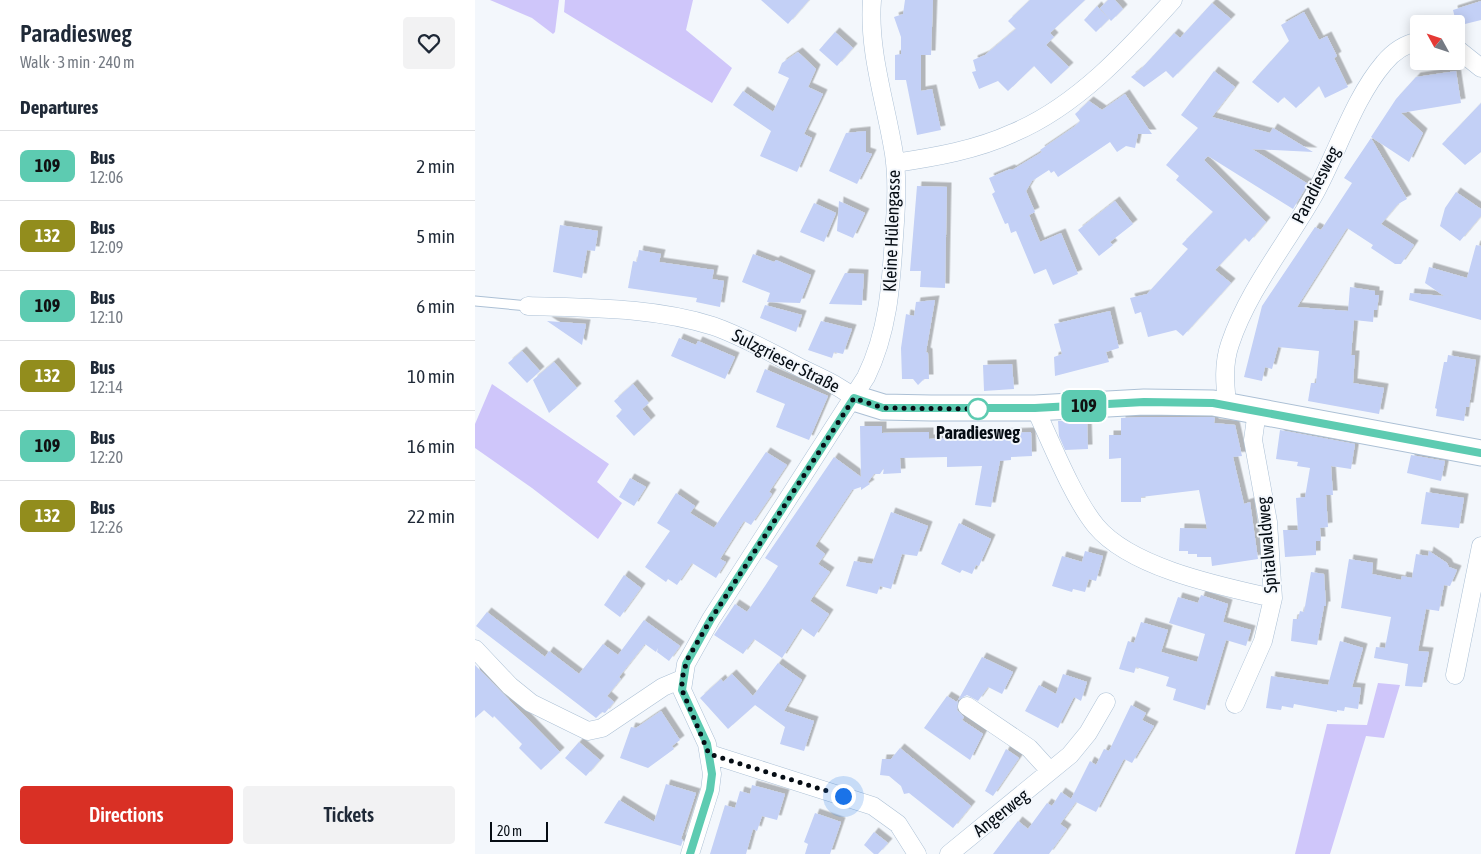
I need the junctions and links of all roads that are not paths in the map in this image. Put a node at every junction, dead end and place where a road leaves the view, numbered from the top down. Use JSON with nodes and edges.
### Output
{"nodes":[{"id":1,"x":872,"y":0,"type":"edge"},
{"id":2,"x":1173,"y":0,"type":"edge"},
{"id":3,"x":1410,"y":45,"type":"edge"},
{"id":4,"x":1465,"y":54,"type":"edge"},
{"id":5,"x":1478,"y":62,"type":"edge"},
{"id":6,"x":895,"y":163,"type":"junction"},
{"id":7,"x":475,"y":301,"type":"edge"},
{"id":8,"x":528,"y":306,"type":"joint"},
{"id":9,"x":854,"y":398,"type":"junction"},
{"id":10,"x":1227,"y":404,"type":"junction"},
{"id":11,"x":1035,"y":408,"type":"junction"},
{"id":12,"x":1257,"y":411,"type":"junction"},
{"id":13,"x":1481,"y":453,"type":"edge"},
{"id":14,"x":1481,"y":546,"type":"edge"},
{"id":15,"x":1273,"y":598,"type":"junction"},
{"id":16,"x":475,"y":649,"type":"edge"},
{"id":17,"x":1455,"y":675,"type":"dead end"},
{"id":18,"x":682,"y":679,"type":"junction"},
{"id":19,"x":1106,"y":702,"type":"dead end"},
{"id":20,"x":1235,"y":704,"type":"dead end"},
{"id":21,"x":967,"y":706,"type":"dead end"},
{"id":22,"x":709,"y":754,"type":"junction"},
{"id":23,"x":1051,"y":771,"type":"junction"},
{"id":24,"x":690,"y":854,"type":"edge"},
{"id":25,"x":917,"y":854,"type":"edge"},
{"id":26,"x":949,"y":854,"type":"edge"}],
"edges":[{"from":1,"to":6,"type":"street","name":"Kleine Hülengasse"},
{"from":2,"to":6,"type":"street"},
{"from":3,"to":10,"type":"street","name":"Paradiesweg"},
{"from":4,"to":5,"type":"street"},
{"from":6,"to":9,"type":"street","name":"Kleine Hülengasse"},
{"from":7,"to":8,"type":"lane","name":"Sulzgrieser Straße"},
{"from":8,"to":9,"type":"street","name":"Sulzgrieser Straße"},
{"from":9,"to":11,"type":"street","name":"Sulzgrieser Straße"},
{"from":9,"to":18,"type":"street","name":"Kleine Hülengasse"},
{"from":10,"to":11,"type":"street","name":"Sulzgrieser Straße"},
{"from":10,"to":12,"type":"street","name":"Sulzgrieser Straße"},
{"from":11,"to":15,"type":"street"},
{"from":12,"to":13,"type":"street","name":"Sulzgrieser Straße"},
{"from":12,"to":15,"type":"street","name":"Spitalwaldweg"},
{"from":14,"to":17,"type":"street"},
{"from":15,"to":20,"type":"street","name":"Spitalwaldweg"},
{"from":16,"to":18,"type":"street"},
{"from":18,"to":22,"type":"street"},
{"from":19,"to":23,"type":"street","name":"Angerweg"},
{"from":21,"to":23,"type":"street"},
{"from":22,"to":24,"type":"street"},
{"from":22,"to":25,"type":"street"},
{"from":23,"to":26,"type":"street","name":"Angerweg"}]}
